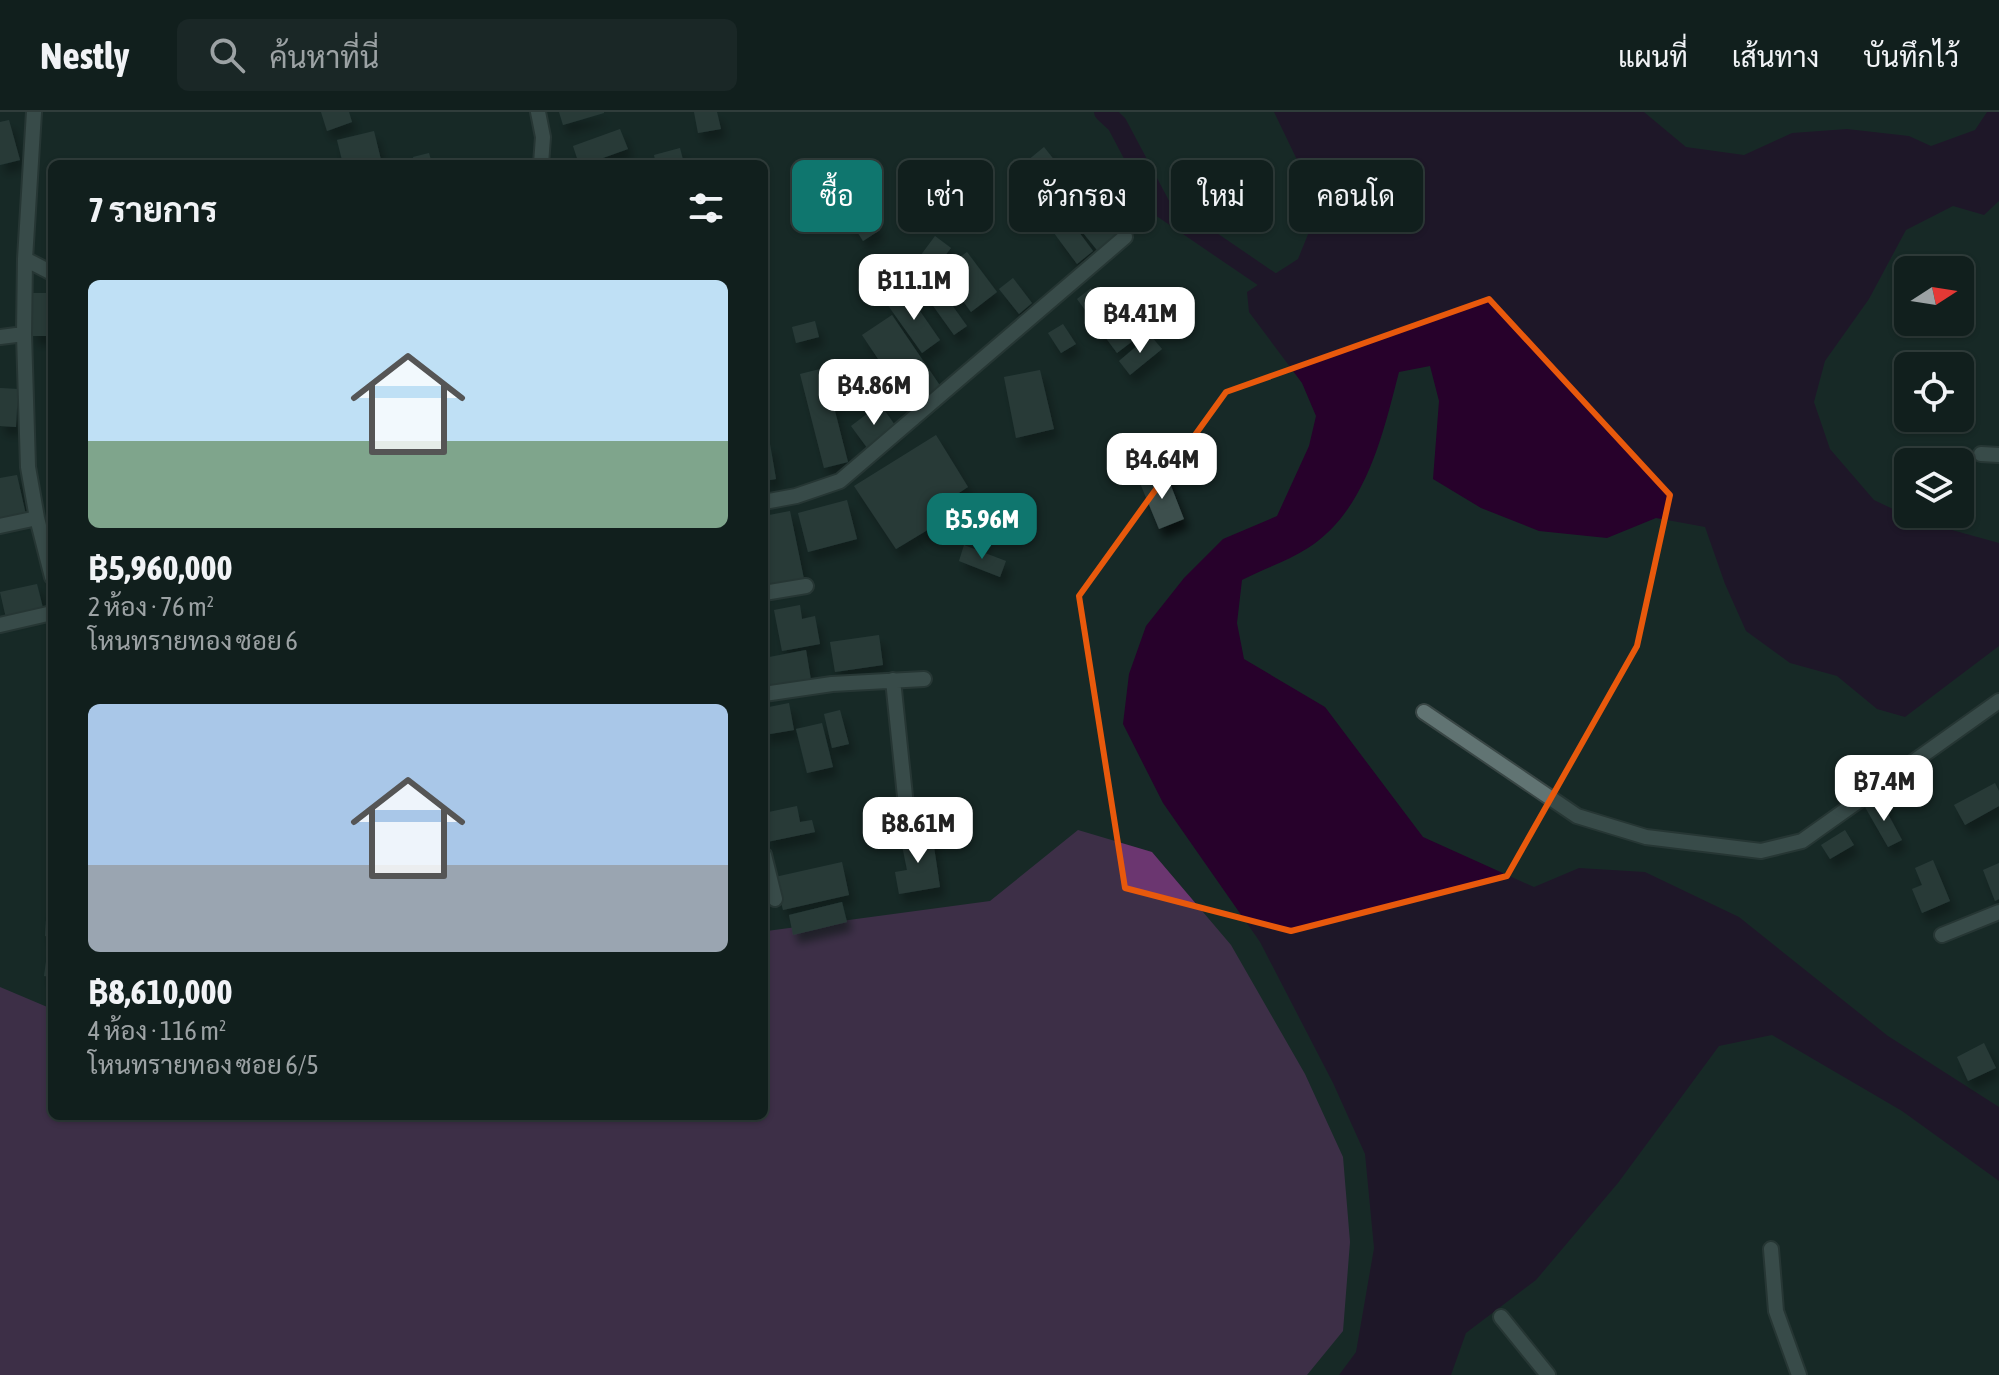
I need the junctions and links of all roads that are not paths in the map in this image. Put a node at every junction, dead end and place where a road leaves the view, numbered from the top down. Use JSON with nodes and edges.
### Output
{"nodes":[{"id":1,"x":34,"y":112,"type":"edge"},
{"id":2,"x":538,"y":112,"type":"edge"},
{"id":3,"x":541,"y":160,"type":"edge"},
{"id":4,"x":1125,"y":237,"type":"dead end"},
{"id":5,"x":25,"y":259,"type":"junction"},
{"id":6,"x":48,"y":271,"type":"edge"},
{"id":7,"x":24,"y":334,"type":"junction"},
{"id":8,"x":0,"y":337,"type":"edge"},
{"id":9,"x":1981,"y":454,"type":"dead end"},
{"id":10,"x":1999,"y":455,"type":"edge"},
{"id":11,"x":768,"y":501,"type":"edge"},
{"id":12,"x":37,"y":518,"type":"junction"},
{"id":13,"x":0,"y":526,"type":"edge"},
{"id":14,"x":48,"y":561,"type":"edge"},
{"id":15,"x":806,"y":586,"type":"dead end"},
{"id":16,"x":768,"y":592,"type":"edge"},
{"id":17,"x":48,"y":614,"type":"edge"},
{"id":18,"x":0,"y":625,"type":"edge"},
{"id":19,"x":924,"y":679,"type":"dead end"},
{"id":20,"x":893,"y":680,"type":"junction"},
{"id":21,"x":768,"y":693,"type":"edge"},
{"id":22,"x":1999,"y":701,"type":"edge"},
{"id":23,"x":1424,"y":712,"type":"dead end"},
{"id":24,"x":950,"y":820,"type":"dead end"},
{"id":25,"x":768,"y":871,"type":"edge"},
{"id":26,"x":775,"y":899,"type":"dead end"},
{"id":27,"x":1999,"y":912,"type":"edge"},
{"id":28,"x":1942,"y":935,"type":"dead end"},
{"id":29,"x":1771,"y":1249,"type":"dead end"},
{"id":30,"x":1501,"y":1317,"type":"dead end"},
{"id":31,"x":1548,"y":1375,"type":"edge"},
{"id":32,"x":1799,"y":1375,"type":"edge"}],
"edges":[{"from":1,"to":5,"type":"street"},
{"from":2,"to":3,"type":"street"},
{"from":4,"to":11,"type":"street"},
{"from":5,"to":6,"type":"street"},
{"from":5,"to":7,"type":"street"},
{"from":7,"to":8,"type":"street"},
{"from":7,"to":12,"type":"street"},
{"from":9,"to":10,"type":"street"},
{"from":12,"to":13,"type":"street"},
{"from":12,"to":14,"type":"street"},
{"from":15,"to":16,"type":"street"},
{"from":17,"to":18,"type":"street"},
{"from":19,"to":20,"type":"street"},
{"from":20,"to":21,"type":"street"},
{"from":20,"to":24,"type":"street"},
{"from":22,"to":23,"type":"street"},
{"from":25,"to":26,"type":"street"},
{"from":27,"to":28,"type":"street"},
{"from":29,"to":32,"type":"street"},
{"from":30,"to":31,"type":"street"}]}
